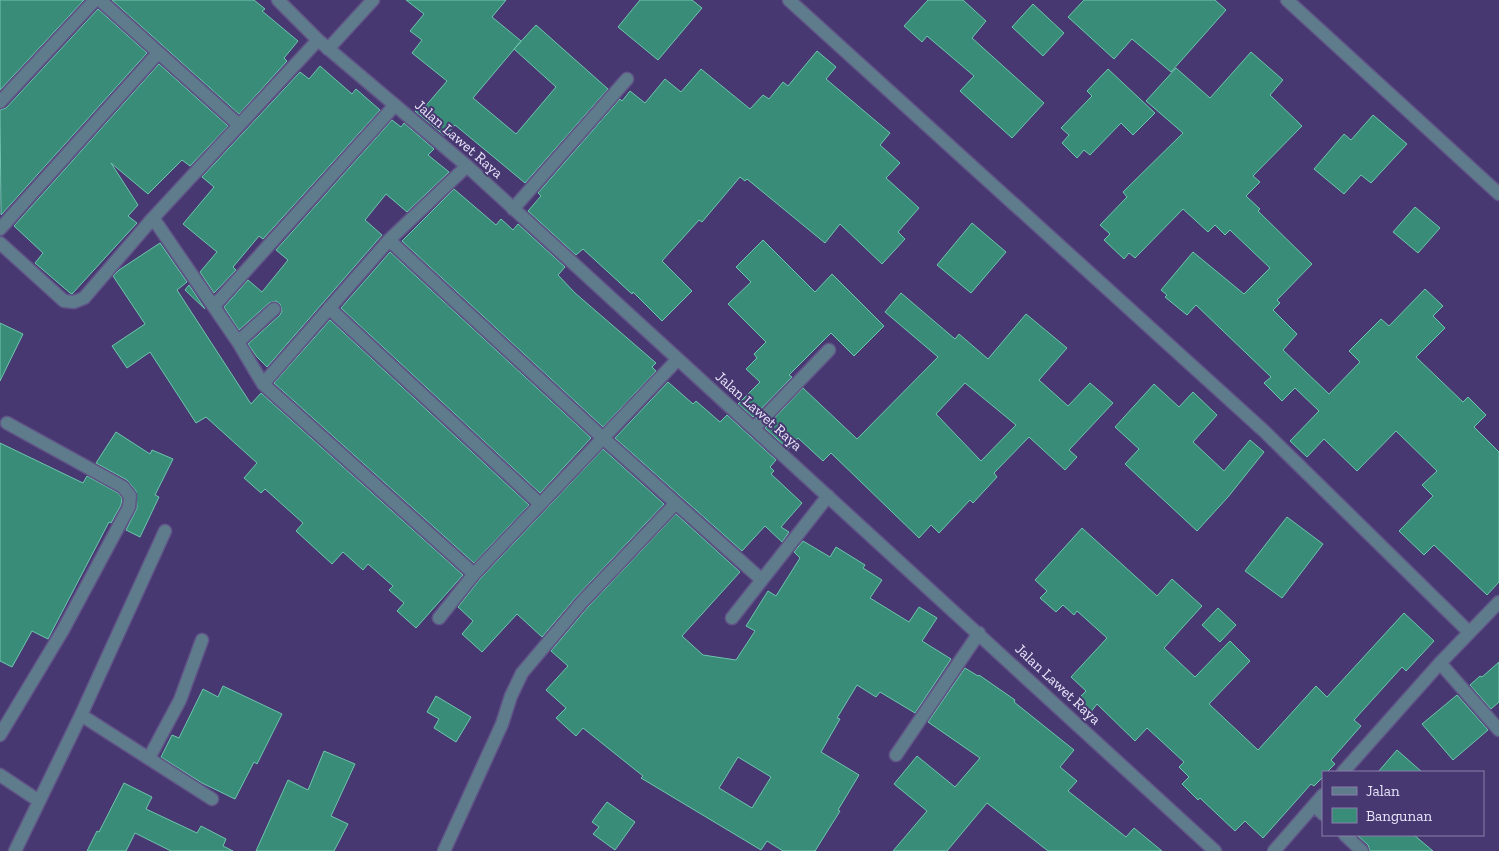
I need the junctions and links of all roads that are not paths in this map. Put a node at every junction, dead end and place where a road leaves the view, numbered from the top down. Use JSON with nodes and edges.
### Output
{"nodes":[{"id":1,"x":95,"y":0,"type":"edge"},
{"id":2,"x":100,"y":0,"type":"edge"},
{"id":3,"x":278,"y":0,"type":"edge"},
{"id":4,"x":373,"y":0,"type":"edge"},
{"id":5,"x":789,"y":0,"type":"edge"},
{"id":6,"x":1287,"y":0,"type":"edge"},
{"id":7,"x":318,"y":40,"type":"junction"},
{"id":8,"x":328,"y":49,"type":"junction"},
{"id":9,"x":158,"y":53,"type":"junction"},
{"id":10,"x":626,"y":80,"type":"dead end"},
{"id":11,"x":0,"y":102,"type":"edge"},
{"id":12,"x":395,"y":105,"type":"junction"},
{"id":13,"x":239,"y":125,"type":"junction"},
{"id":14,"x":467,"y":166,"type":"junction"},
{"id":15,"x":1499,"y":194,"type":"edge"},
{"id":16,"x":514,"y":209,"type":"junction"},
{"id":17,"x":153,"y":218,"type":"junction"},
{"id":18,"x":0,"y":229,"type":"edge"},
{"id":19,"x":389,"y":240,"type":"junction"},
{"id":20,"x":0,"y":243,"type":"edge"},
{"id":21,"x":214,"y":306,"type":"junction"},
{"id":22,"x":330,"y":308,"type":"junction"},
{"id":23,"x":274,"y":309,"type":"dead end"},
{"id":24,"x":238,"y":342,"type":"junction"},
{"id":25,"x":829,"y":350,"type":"dead end"},
{"id":26,"x":678,"y":359,"type":"junction"},
{"id":27,"x":263,"y":384,"type":"junction"},
{"id":28,"x":7,"y":424,"type":"dead end"},
{"id":29,"x":754,"y":428,"type":"junction"},
{"id":30,"x":603,"y":438,"type":"junction"},
{"id":31,"x":828,"y":496,"type":"junction"},
{"id":32,"x":676,"y":503,"type":"junction"},
{"id":33,"x":540,"y":504,"type":"junction"},
{"id":34,"x":165,"y":531,"type":"dead end"},
{"id":35,"x":474,"y":574,"type":"junction"},
{"id":36,"x":762,"y":580,"type":"junction"},
{"id":37,"x":1499,"y":602,"type":"edge"},
{"id":38,"x":439,"y":618,"type":"dead end"},
{"id":39,"x":732,"y":618,"type":"dead end"},
{"id":40,"x":1469,"y":632,"type":"junction"},
{"id":41,"x":979,"y":633,"type":"junction"},
{"id":42,"x":202,"y":640,"type":"dead end"},
{"id":43,"x":1440,"y":663,"type":"junction"},
{"id":44,"x":81,"y":715,"type":"junction"},
{"id":45,"x":1499,"y":730,"type":"edge"},
{"id":46,"x":0,"y":735,"type":"edge"},
{"id":47,"x":896,"y":755,"type":"dead end"},
{"id":48,"x":149,"y":758,"type":"junction"},
{"id":49,"x":1343,"y":771,"type":"edge"},
{"id":50,"x":0,"y":776,"type":"edge"},
{"id":51,"x":1322,"y":797,"type":"edge"},
{"id":52,"x":212,"y":798,"type":"dead end"},
{"id":53,"x":39,"y":802,"type":"junction"},
{"id":54,"x":1318,"y":809,"type":"edge"},
{"id":55,"x":1346,"y":836,"type":"edge"},
{"id":56,"x":15,"y":851,"type":"edge"},
{"id":57,"x":444,"y":851,"type":"edge"},
{"id":58,"x":1215,"y":851,"type":"edge"},
{"id":59,"x":1274,"y":851,"type":"edge"},
{"id":60,"x":1362,"y":851,"type":"edge"}],
"edges":[{"from":1,"to":11,"type":"street"},
{"from":2,"to":9,"type":"street"},
{"from":3,"to":7,"type":"street","name":"Jalan Lawet Raya"},
{"from":4,"to":8,"type":"street"},
{"from":5,"to":40,"type":"street"},
{"from":6,"to":15,"type":"street"},
{"from":7,"to":8,"type":"street","name":"Jalan Lawet Raya"},
{"from":7,"to":13,"type":"street"},
{"from":8,"to":12,"type":"street","name":"Jalan Lawet Raya"},
{"from":9,"to":13,"type":"street"},
{"from":9,"to":18,"type":"street"},
{"from":10,"to":16,"type":"street"},
{"from":12,"to":14,"type":"street","name":"Jalan Lawet Raya"},
{"from":12,"to":21,"type":"street"},
{"from":13,"to":17,"type":"street"},
{"from":14,"to":16,"type":"street","name":"Jalan Lawet Raya"},
{"from":14,"to":19,"type":"street"},
{"from":16,"to":26,"type":"street","name":"Jalan Lawet Raya"},
{"from":17,"to":20,"type":"street"},
{"from":17,"to":21,"type":"street"},
{"from":19,"to":22,"type":"street"},
{"from":19,"to":30,"type":"street"},
{"from":21,"to":24,"type":"street"},
{"from":22,"to":27,"type":"street"},
{"from":22,"to":33,"type":"street"},
{"from":23,"to":24,"type":"street"},
{"from":24,"to":27,"type":"street"},
{"from":25,"to":29,"type":"street"},
{"from":26,"to":29,"type":"street","name":"Jalan Lawet Raya"},
{"from":26,"to":30,"type":"street"},
{"from":27,"to":35,"type":"street"},
{"from":28,"to":46,"type":"street"},
{"from":29,"to":31,"type":"street","name":"Jalan Lawet Raya"},
{"from":30,"to":32,"type":"street"},
{"from":30,"to":33,"type":"street"},
{"from":31,"to":36,"type":"street"},
{"from":31,"to":41,"type":"street","name":"Jalan Lawet Raya"},
{"from":32,"to":36,"type":"street"},
{"from":32,"to":57,"type":"street"},
{"from":33,"to":35,"type":"street"},
{"from":34,"to":44,"type":"street"},
{"from":35,"to":38,"type":"street"},
{"from":36,"to":39,"type":"street"},
{"from":37,"to":40,"type":"street"},
{"from":40,"to":43,"type":"street"},
{"from":41,"to":47,"type":"street"},
{"from":41,"to":58,"type":"street","name":"Jalan Lawet Raya"},
{"from":42,"to":48,"type":"street"},
{"from":43,"to":45,"type":"street"},
{"from":43,"to":49,"type":"street"},
{"from":44,"to":48,"type":"street"},
{"from":44,"to":53,"type":"street"},
{"from":48,"to":52,"type":"street"},
{"from":50,"to":53,"type":"street"},
{"from":51,"to":54,"type":"street"},
{"from":53,"to":56,"type":"street"},
{"from":54,"to":59,"type":"street"},
{"from":55,"to":60,"type":"street"}]}
